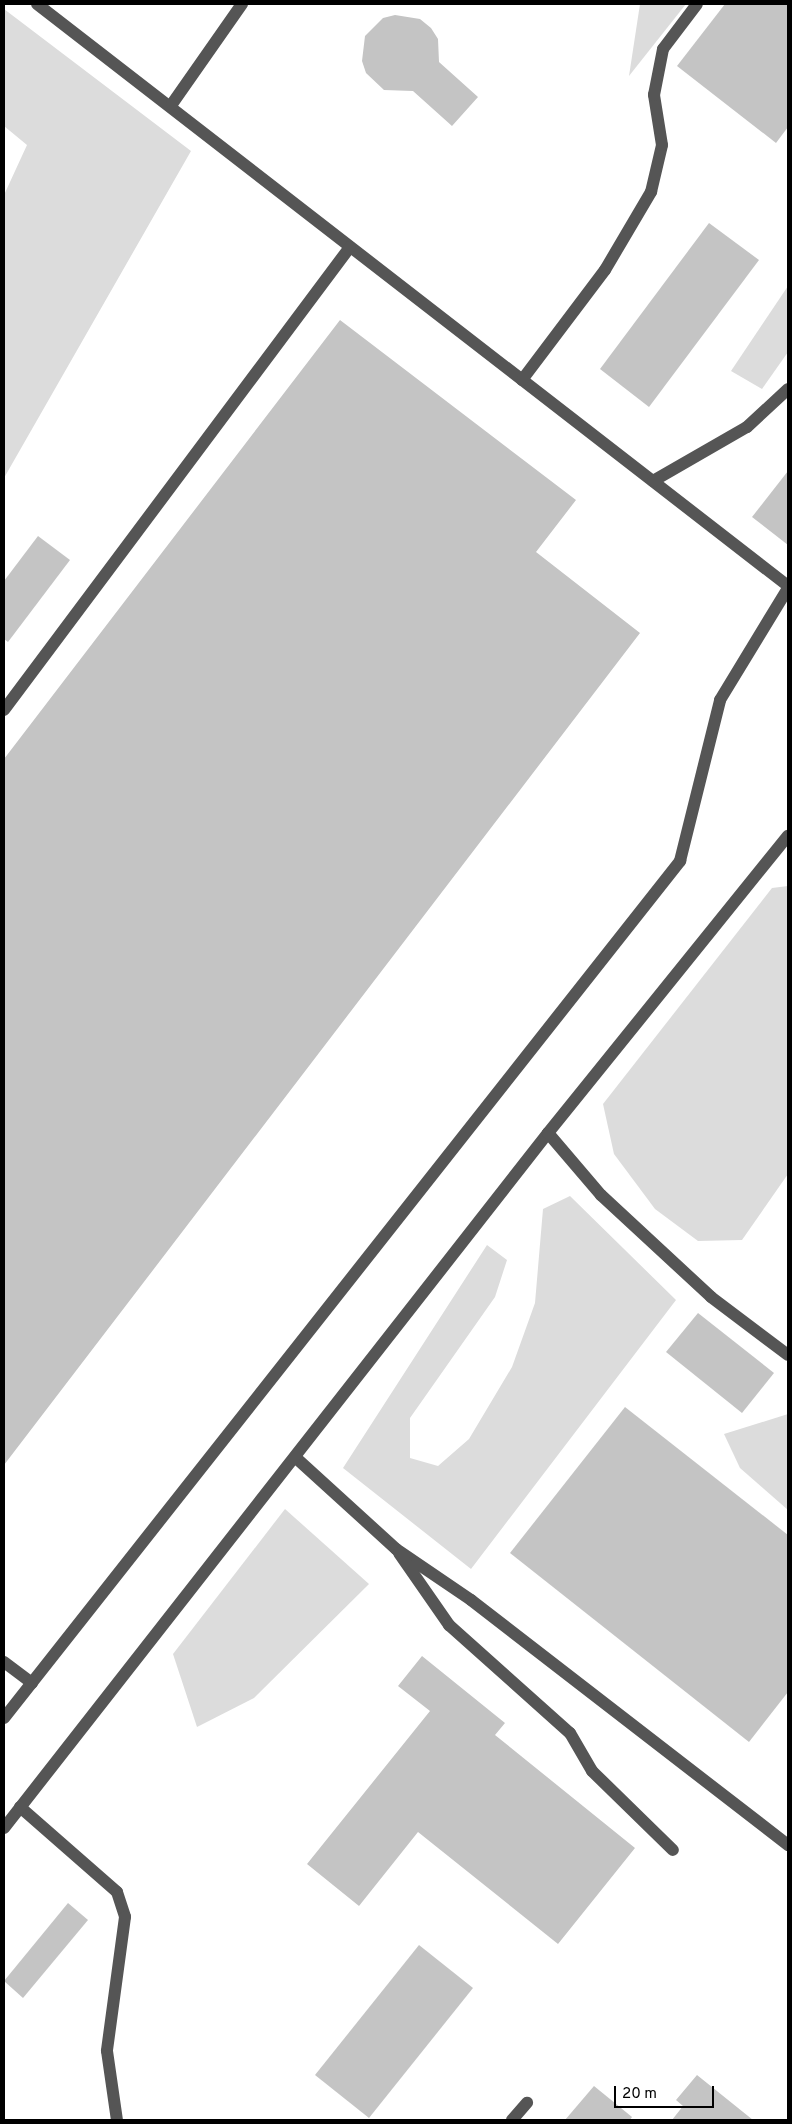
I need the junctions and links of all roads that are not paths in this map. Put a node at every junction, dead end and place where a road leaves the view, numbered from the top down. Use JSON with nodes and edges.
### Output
{"nodes":[{"id":1,"x":36,"y":4,"type":"edge"},
{"id":2,"x":242,"y":4,"type":"edge"},
{"id":3,"x":697,"y":4,"type":"edge"},
{"id":4,"x":172,"y":104,"type":"junction"},
{"id":5,"x":350,"y":247,"type":"junction"},
{"id":6,"x":522,"y":380,"type":"junction"},
{"id":7,"x":788,"y":389,"type":"edge"},
{"id":8,"x":653,"y":481,"type":"junction"},
{"id":9,"x":788,"y":587,"type":"edge"},
{"id":10,"x":4,"y":710,"type":"edge"},
{"id":11,"x":788,"y":837,"type":"edge"},
{"id":12,"x":548,"y":1133,"type":"junction"},
{"id":13,"x":788,"y":1355,"type":"edge"},
{"id":14,"x":295,"y":1458,"type":"junction"},
{"id":15,"x":396,"y":1549,"type":"junction"},
{"id":16,"x":4,"y":1662,"type":"edge"},
{"id":17,"x":32,"y":1683,"type":"junction"},
{"id":18,"x":4,"y":1718,"type":"edge"},
{"id":19,"x":20,"y":1807,"type":"junction"},
{"id":20,"x":4,"y":1828,"type":"edge"},
{"id":21,"x":788,"y":1845,"type":"edge"},
{"id":22,"x":673,"y":1850,"type":"dead end"},
{"id":23,"x":526,"y":2103,"type":"dead end"},
{"id":24,"x":118,"y":2120,"type":"edge"},
{"id":25,"x":512,"y":2120,"type":"edge"}],
"edges":[{"from":1,"to":4,"type":"street"},
{"from":2,"to":4,"type":"street"},
{"from":3,"to":6,"type":"street"},
{"from":4,"to":5,"type":"street"},
{"from":5,"to":6,"type":"street"},
{"from":5,"to":10,"type":"street"},
{"from":6,"to":8,"type":"street"},
{"from":7,"to":8,"type":"street"},
{"from":8,"to":9,"type":"street"},
{"from":9,"to":17,"type":"street"},
{"from":11,"to":12,"type":"street"},
{"from":12,"to":13,"type":"street"},
{"from":12,"to":14,"type":"street"},
{"from":14,"to":15,"type":"street"},
{"from":14,"to":19,"type":"street"},
{"from":15,"to":21,"type":"street"},
{"from":15,"to":22,"type":"street"},
{"from":16,"to":17,"type":"street"},
{"from":17,"to":18,"type":"street"},
{"from":19,"to":20,"type":"street"},
{"from":19,"to":24,"type":"street"},
{"from":23,"to":25,"type":"street"}]}
